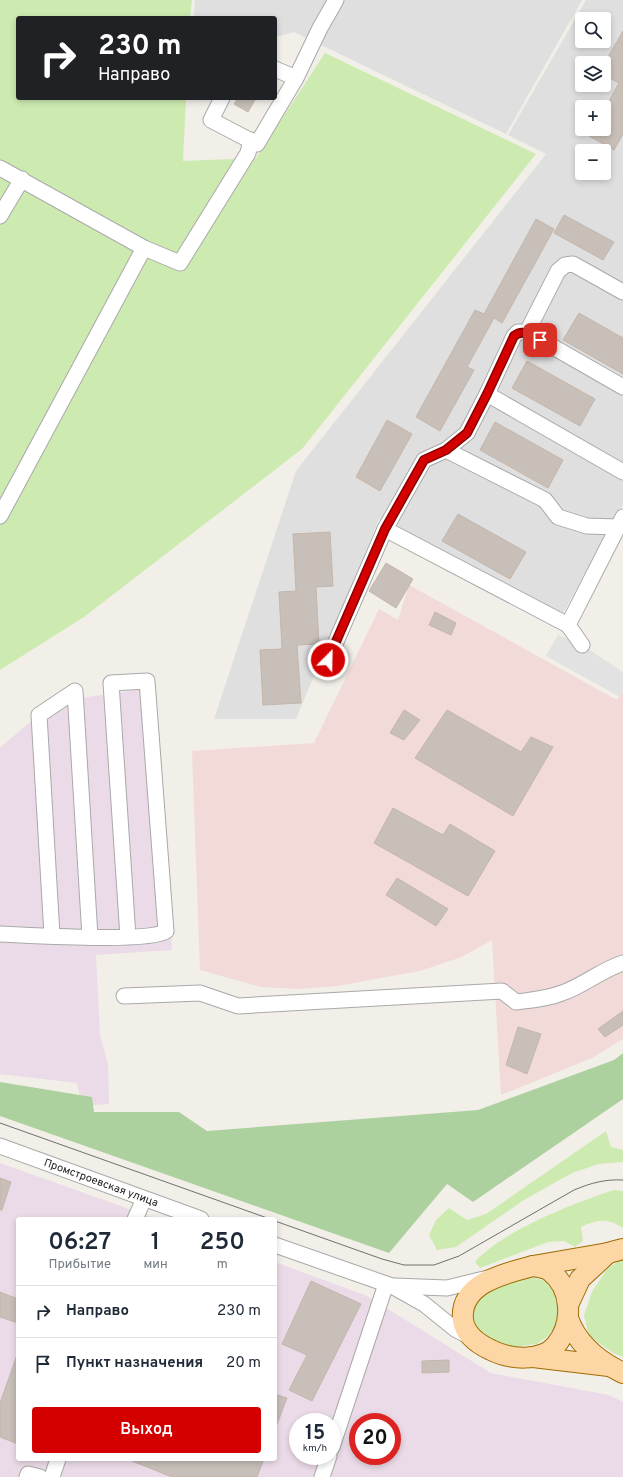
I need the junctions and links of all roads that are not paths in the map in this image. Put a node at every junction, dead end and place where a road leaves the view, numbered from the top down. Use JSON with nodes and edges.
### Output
{"nodes":[{"id":1,"x":336,"y":0,"type":"edge"},
{"id":2,"x":277,"y":70,"type":"edge"},
{"id":3,"x":296,"y":78,"type":"junction"},
{"id":4,"x":221,"y":100,"type":"edge"},
{"id":5,"x":251,"y":140,"type":"junction"},
{"id":6,"x":0,"y":168,"type":"edge"},
{"id":7,"x":22,"y":179,"type":"junction"},
{"id":8,"x":0,"y":216,"type":"edge"},
{"id":9,"x":144,"y":248,"type":"junction"},
{"id":10,"x":623,"y":292,"type":"edge"},
{"id":11,"x":527,"y":332,"type":"junction"},
{"id":12,"x":623,"y":387,"type":"edge"},
{"id":13,"x":487,"y":394,"type":"junction"},
{"id":14,"x":446,"y":450,"type":"junction"},
{"id":15,"x":623,"y":472,"type":"edge"},
{"id":16,"x":0,"y":516,"type":"edge"},
{"id":17,"x":620,"y":522,"type":"edge"},
{"id":18,"x":385,"y":529,"type":"junction"},
{"id":19,"x":568,"y":625,"type":"junction"},
{"id":20,"x":582,"y":645,"type":"dead end"},
{"id":21,"x":328,"y":660,"type":"dead end"},
{"id":22,"x":0,"y":934,"type":"edge"},
{"id":23,"x":52,"y":936,"type":"junction"},
{"id":24,"x":90,"y":937,"type":"junction"},
{"id":25,"x":128,"y":937,"type":"junction"},
{"id":26,"x":623,"y":963,"type":"edge"},
{"id":27,"x":124,"y":996,"type":"dead end"},
{"id":28,"x":0,"y":1146,"type":"edge"},
{"id":29,"x":144,"y":1199,"type":"junction"},
{"id":30,"x":136,"y":1217,"type":"edge"},
{"id":31,"x":195,"y":1217,"type":"edge"},
{"id":32,"x":277,"y":1246,"type":"edge"},
{"id":33,"x":615,"y":1251,"type":"edge"},
{"id":34,"x":533,"y":1266,"type":"junction"},
{"id":35,"x":498,"y":1275,"type":"junction"},
{"id":36,"x":389,"y":1285,"type":"junction"},
{"id":37,"x":568,"y":1311,"type":"junction"},
{"id":38,"x":473,"y":1339,"type":"junction"},
{"id":39,"x":533,"y":1357,"type":"junction"},
{"id":40,"x":616,"y":1369,"type":"edge"},
{"id":41,"x":341,"y":1421,"type":"edge"},
{"id":42,"x":57,"y":1461,"type":"edge"},
{"id":43,"x":326,"y":1465,"type":"edge"},
{"id":44,"x":27,"y":1477,"type":"edge"},
{"id":45,"x":40,"y":1477,"type":"edge"},
{"id":46,"x":52,"y":1477,"type":"edge"},
{"id":47,"x":322,"y":1477,"type":"edge"}],
"edges":[{"from":1,"to":3,"type":"street"},
{"from":2,"to":3,"type":"street"},
{"from":3,"to":5,"type":"street"},
{"from":4,"to":5,"type":"street"},
{"from":5,"to":9,"type":"street"},
{"from":6,"to":7,"type":"street"},
{"from":7,"to":8,"type":"street"},
{"from":7,"to":9,"type":"street"},
{"from":9,"to":16,"type":"street"},
{"from":10,"to":11,"type":"street"},
{"from":11,"to":12,"type":"street"},
{"from":11,"to":13,"type":"street"},
{"from":13,"to":14,"type":"street"},
{"from":13,"to":15,"type":"street"},
{"from":14,"to":17,"type":"street"},
{"from":14,"to":18,"type":"street"},
{"from":17,"to":19,"type":"street"},
{"from":18,"to":19,"type":"street"},
{"from":18,"to":21,"type":"street"},
{"from":19,"to":20,"type":"street"},
{"from":22,"to":23,"type":"street"},
{"from":23,"to":24,"type":"street"},
{"from":23,"to":24,"type":"street"},
{"from":24,"to":25,"type":"street"},
{"from":25,"to":25,"type":"street"},
{"from":26,"to":27,"type":"street"},
{"from":28,"to":29,"type":"street","name":"Промстроевская улица"},
{"from":29,"to":30,"type":"street"},
{"from":29,"to":31,"type":"street","name":"Промстроевская улица"},
{"from":32,"to":36,"type":"street"},
{"from":33,"to":34,"type":"main road"},
{"from":33,"to":37,"type":"main road"},
{"from":34,"to":35,"type":"main road"},
{"from":34,"to":37,"type":"main road"},
{"from":35,"to":36,"type":"street"},
{"from":35,"to":38,"type":"main road"},
{"from":36,"to":38,"type":"street"},
{"from":36,"to":41,"type":"street"},
{"from":37,"to":39,"type":"main road"},
{"from":37,"to":40,"type":"main road"},
{"from":38,"to":39,"type":"main road"},
{"from":39,"to":40,"type":"main road"},
{"from":42,"to":46,"type":"street"},
{"from":43,"to":47,"type":"street"},
{"from":44,"to":45,"type":"street"}]}
